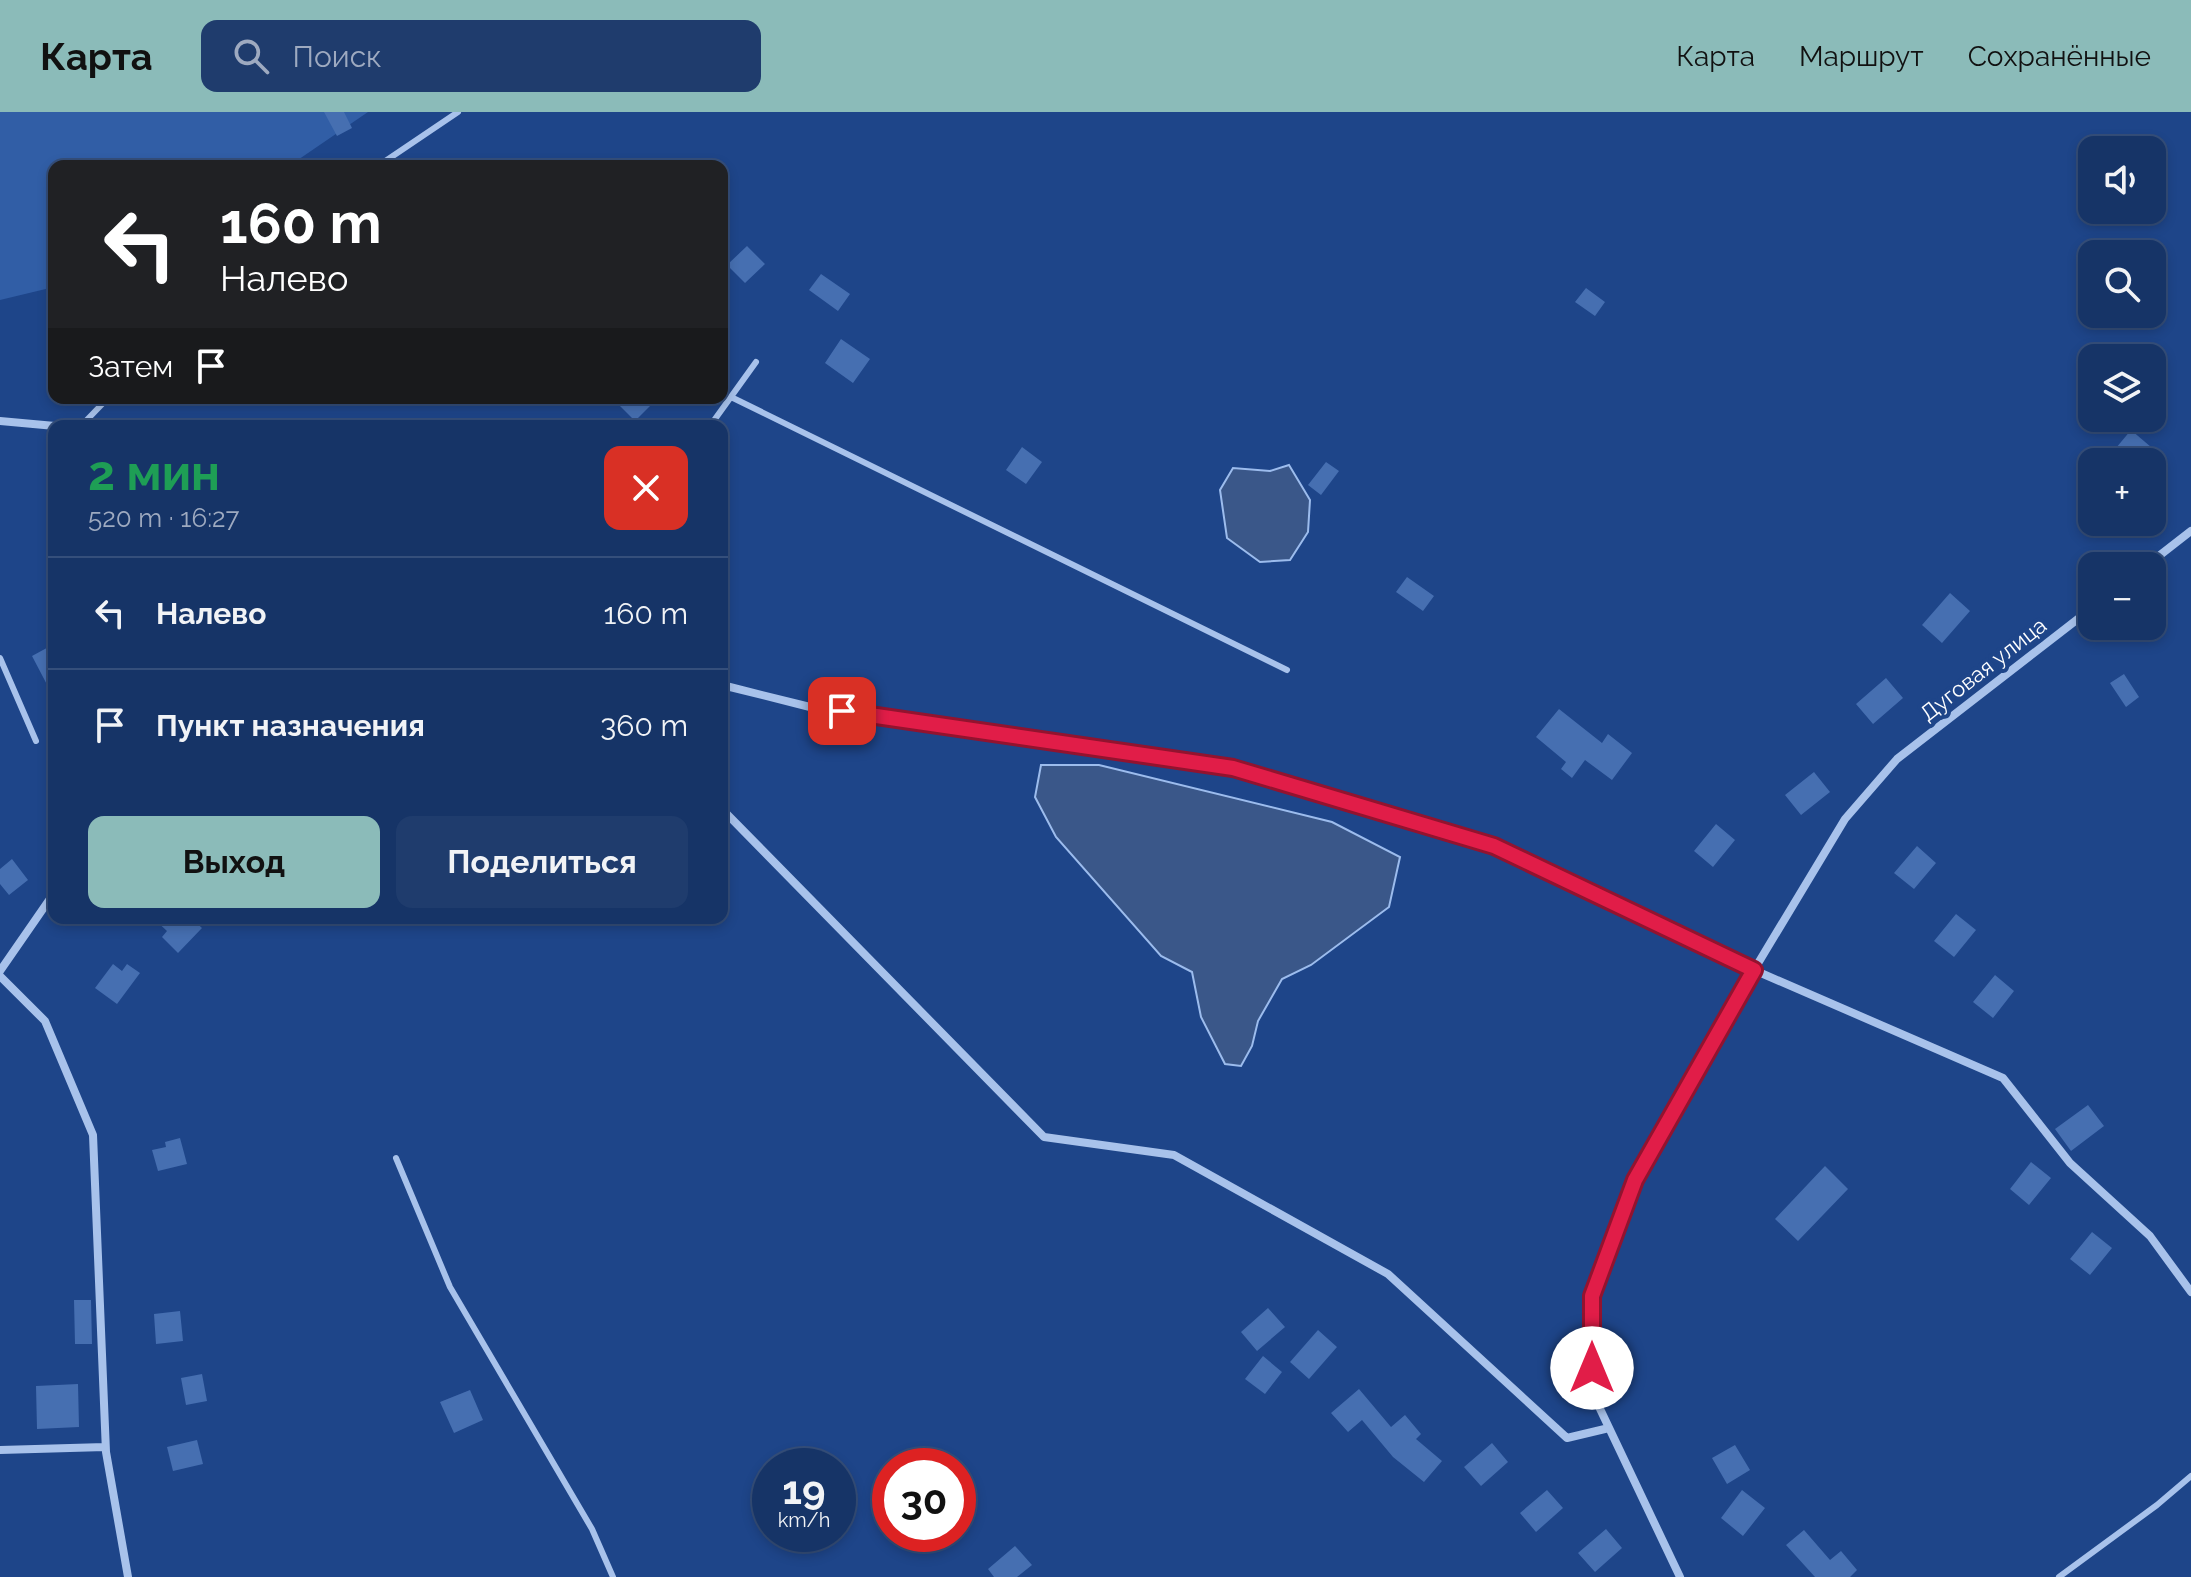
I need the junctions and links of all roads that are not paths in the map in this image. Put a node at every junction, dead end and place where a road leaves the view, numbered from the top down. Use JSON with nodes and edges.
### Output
{"nodes":[{"id":1,"x":458,"y":112,"type":"edge"},
{"id":2,"x":387,"y":160,"type":"edge"},
{"id":3,"x":756,"y":362,"type":"dead end"},
{"id":4,"x":731,"y":397,"type":"junction"},
{"id":5,"x":728,"y":401,"type":"edge"},
{"id":6,"x":102,"y":404,"type":"edge"},
{"id":7,"x":87,"y":420,"type":"edge"},
{"id":8,"x":0,"y":421,"type":"edge"},
{"id":9,"x":48,"y":425,"type":"edge"},
{"id":10,"x":2191,"y":531,"type":"edge"},
{"id":11,"x":2164,"y":552,"type":"edge"},
{"id":12,"x":2078,"y":619,"type":"edge"},
{"id":13,"x":0,"y":658,"type":"edge"},
{"id":14,"x":1287,"y":670,"type":"dead end"},
{"id":15,"x":728,"y":686,"type":"edge"},
{"id":16,"x":36,"y":741,"type":"dead end"},
{"id":17,"x":728,"y":815,"type":"edge"},
{"id":18,"x":48,"y":902,"type":"edge"},
{"id":19,"x":1754,"y":970,"type":"junction"},
{"id":20,"x":0,"y":974,"type":"edge"},
{"id":21,"x":396,"y":1158,"type":"dead end"},
{"id":22,"x":2191,"y":1292,"type":"edge"},
{"id":23,"x":1609,"y":1428,"type":"junction"},
{"id":24,"x":105,"y":1447,"type":"junction"},
{"id":25,"x":0,"y":1450,"type":"edge"},
{"id":26,"x":2191,"y":1476,"type":"edge"},
{"id":27,"x":128,"y":1577,"type":"edge"},
{"id":28,"x":613,"y":1577,"type":"edge"},
{"id":29,"x":1680,"y":1577,"type":"edge"},
{"id":30,"x":2059,"y":1577,"type":"edge"}],
"edges":[{"from":1,"to":2,"type":"lane"},
{"from":3,"to":4,"type":"lane"},
{"from":4,"to":5,"type":"lane"},
{"from":4,"to":14,"type":"lane"},
{"from":6,"to":7,"type":"lane"},
{"from":8,"to":9,"type":"street"},
{"from":10,"to":11,"type":"street"},
{"from":12,"to":19,"type":"street","name":"Дуговая улица"},
{"from":13,"to":16,"type":"lane"},
{"from":15,"to":19,"type":"street"},
{"from":17,"to":23,"type":"street"},
{"from":18,"to":20,"type":"street"},
{"from":19,"to":22,"type":"street"},
{"from":19,"to":23,"type":"street","name":"Дуговая улица"},
{"from":20,"to":24,"type":"street"},
{"from":21,"to":28,"type":"lane"},
{"from":23,"to":29,"type":"street","name":"Дуговая улица"},
{"from":24,"to":25,"type":"street"},
{"from":24,"to":27,"type":"street"},
{"from":26,"to":30,"type":"lane"}]}
